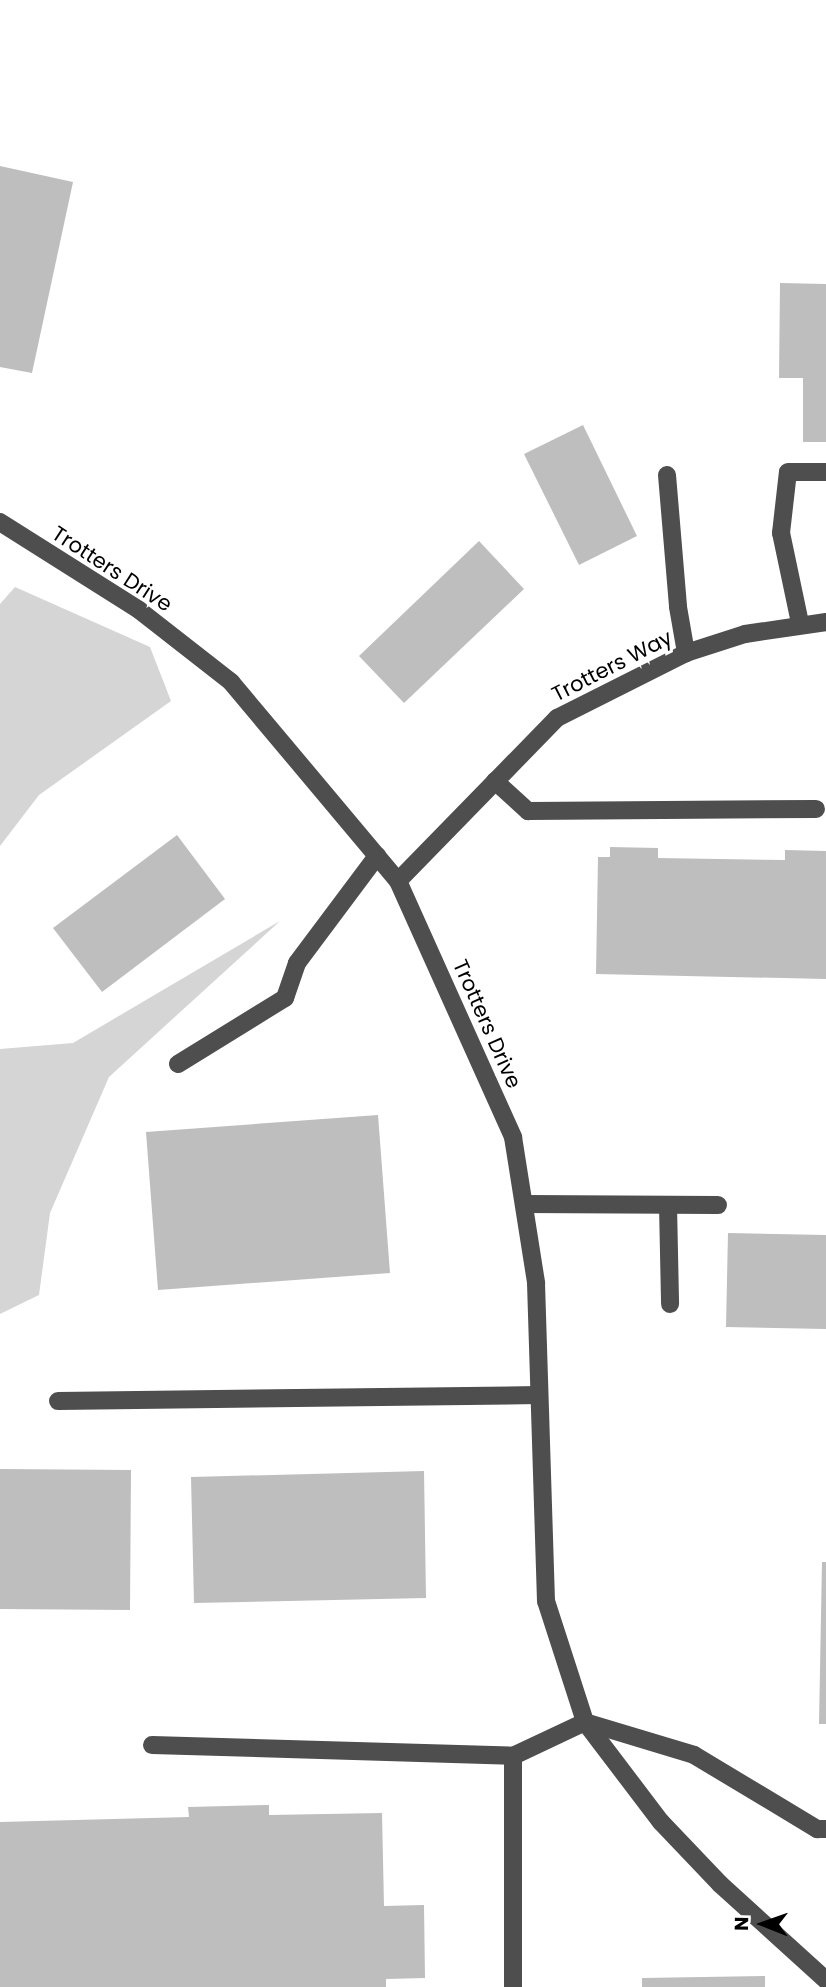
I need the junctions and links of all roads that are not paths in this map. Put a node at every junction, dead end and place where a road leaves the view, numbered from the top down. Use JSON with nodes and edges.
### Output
{"nodes":[{"id":1,"x":826,"y":471,"type":"edge"},
{"id":2,"x":667,"y":475,"type":"dead end"},
{"id":3,"x":0,"y":522,"type":"edge"},
{"id":4,"x":826,"y":622,"type":"edge"},
{"id":5,"x":800,"y":623,"type":"junction"},
{"id":6,"x":686,"y":653,"type":"junction"},
{"id":7,"x":495,"y":781,"type":"junction"},
{"id":8,"x":816,"y":809,"type":"dead end"},
{"id":9,"x":377,"y":856,"type":"junction"},
{"id":10,"x":398,"y":881,"type":"junction"},
{"id":11,"x":178,"y":1064,"type":"dead end"},
{"id":12,"x":524,"y":1204,"type":"junction"},
{"id":13,"x":668,"y":1205,"type":"junction"},
{"id":14,"x":718,"y":1205,"type":"dead end"},
{"id":15,"x":670,"y":1304,"type":"dead end"},
{"id":16,"x":539,"y":1395,"type":"junction"},
{"id":17,"x":58,"y":1401,"type":"dead end"},
{"id":18,"x":585,"y":1723,"type":"junction"},
{"id":19,"x":152,"y":1745,"type":"dead end"},
{"id":20,"x":513,"y":1756,"type":"junction"},
{"id":21,"x":826,"y":1829,"type":"edge"},
{"id":22,"x":826,"y":1980,"type":"edge"},
{"id":23,"x":513,"y":1987,"type":"edge"}],
"edges":[{"from":1,"to":5,"type":"street"},
{"from":2,"to":6,"type":"street"},
{"from":3,"to":9,"type":"street","name":"Trotters Drive"},
{"from":4,"to":5,"type":"street","name":"Trotters Way"},
{"from":5,"to":6,"type":"street","name":"Trotters Way"},
{"from":6,"to":7,"type":"street","name":"Trotters Way"},
{"from":7,"to":8,"type":"street"},
{"from":7,"to":10,"type":"street","name":"Trotters Way"},
{"from":9,"to":10,"type":"street","name":"Trotters Drive"},
{"from":9,"to":11,"type":"street"},
{"from":10,"to":12,"type":"street","name":"Trotters Drive"},
{"from":12,"to":13,"type":"street"},
{"from":12,"to":16,"type":"street","name":"Trotters Drive"},
{"from":13,"to":14,"type":"street"},
{"from":13,"to":15,"type":"street"},
{"from":16,"to":17,"type":"street"},
{"from":16,"to":18,"type":"street","name":"Trotters Drive"},
{"from":18,"to":20,"type":"street"},
{"from":18,"to":21,"type":"street"},
{"from":18,"to":22,"type":"street","name":"Trotters Drive"},
{"from":19,"to":20,"type":"street"},
{"from":20,"to":23,"type":"street"}]}
